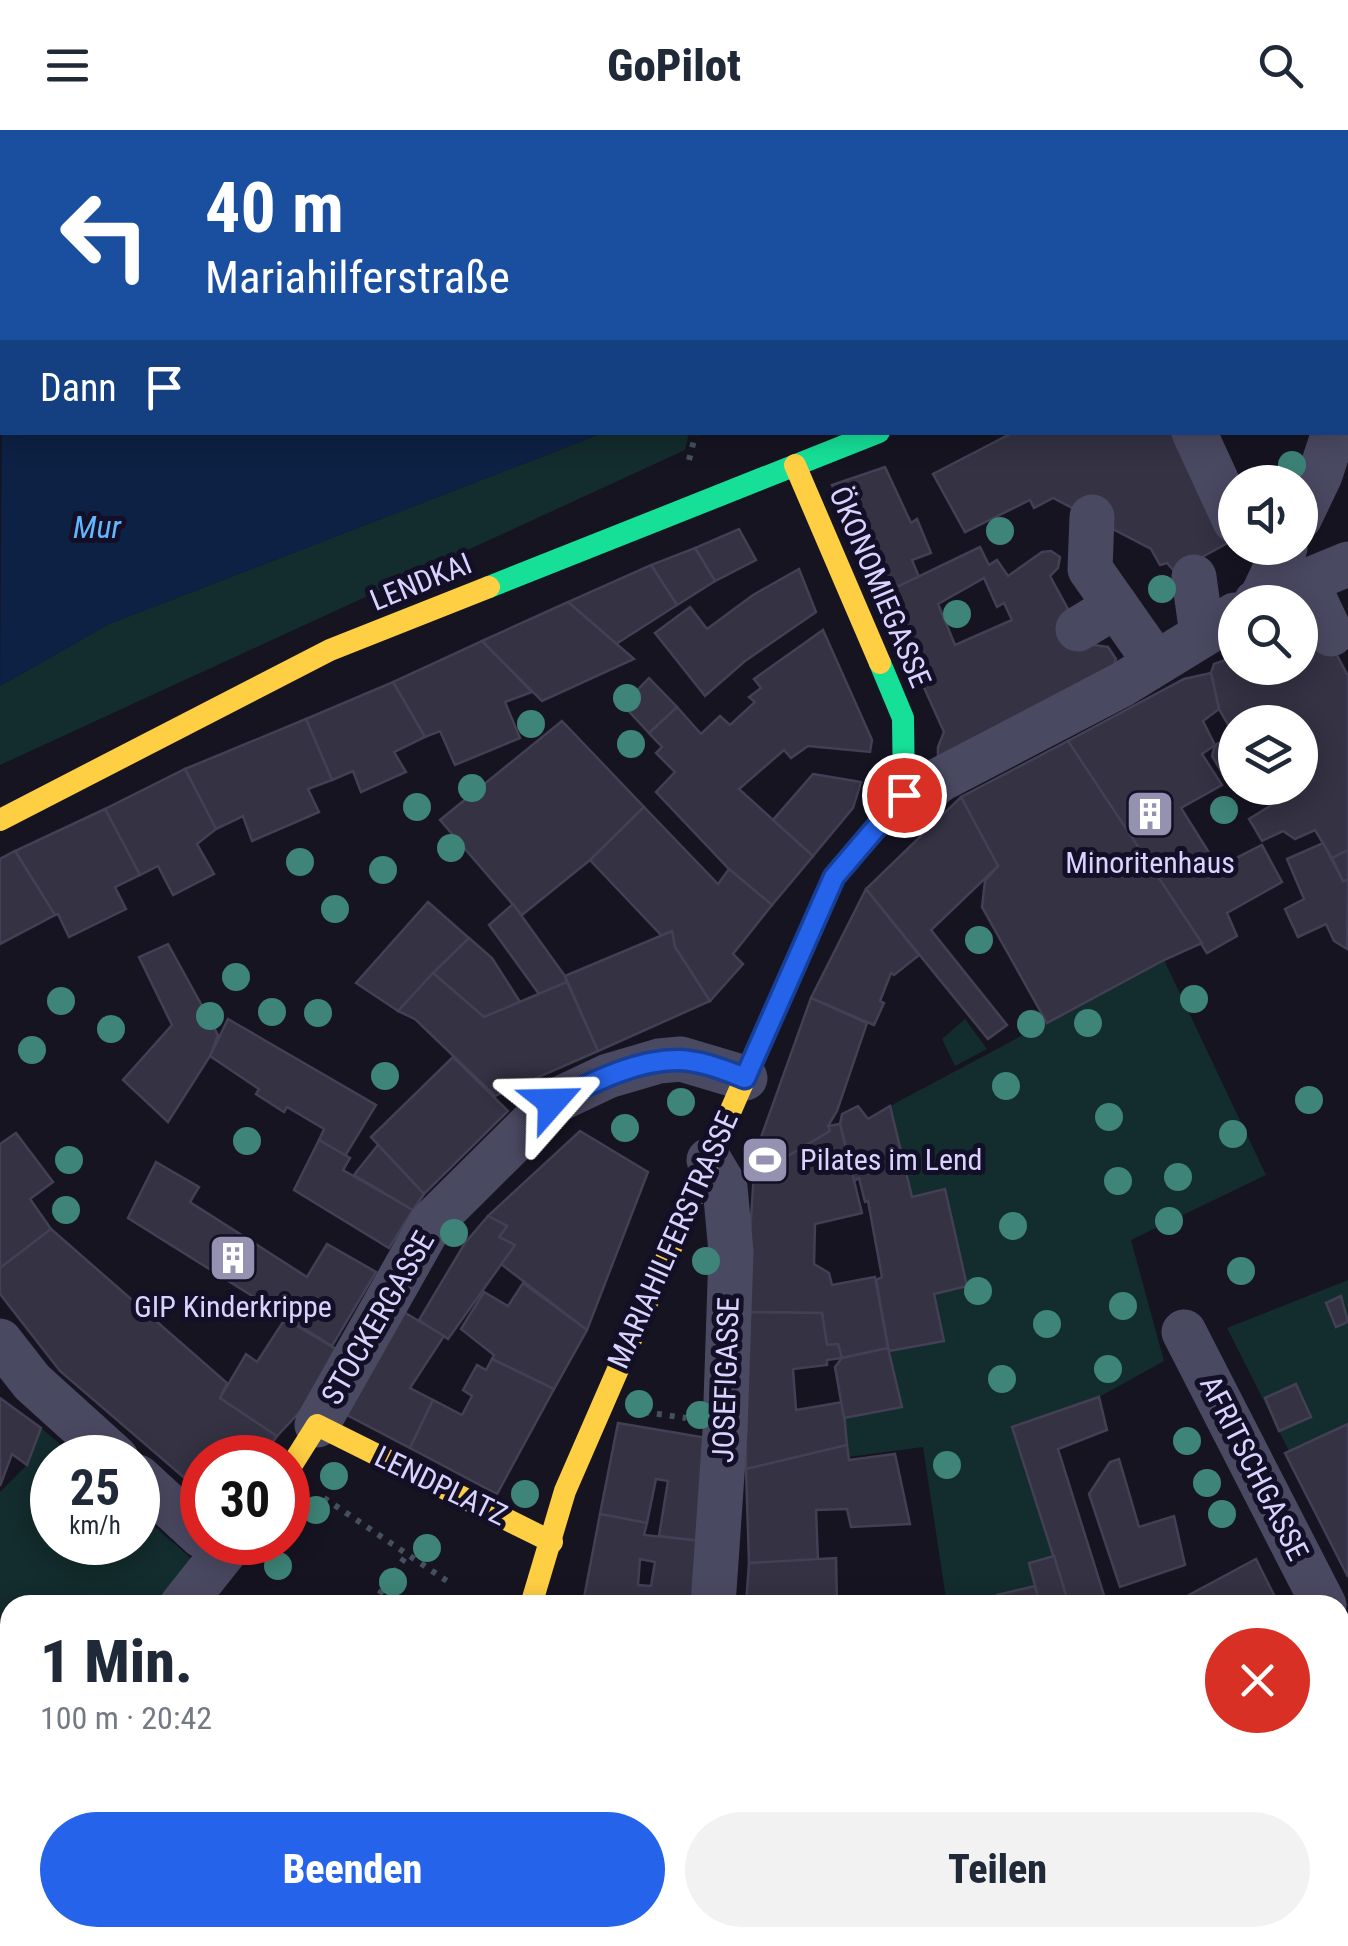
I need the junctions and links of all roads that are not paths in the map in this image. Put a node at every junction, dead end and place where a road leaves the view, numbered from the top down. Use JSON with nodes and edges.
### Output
{"nodes":[{"id":1,"x":871,"y":435,"type":"edge"},
{"id":2,"x":1333,"y":435,"type":"edge"},
{"id":3,"x":1194,"y":436,"type":"edge"},
{"id":4,"x":795,"y":465,"type":"junction"},
{"id":5,"x":1318,"y":480,"type":"edge"},
{"id":6,"x":1218,"y":486,"type":"edge"},
{"id":7,"x":1092,"y":517,"type":"dead end"},
{"id":8,"x":1348,"y":564,"type":"edge"},
{"id":9,"x":1194,"y":577,"type":"dead end"},
{"id":10,"x":1221,"y":585,"type":"edge"},
{"id":11,"x":1290,"y":585,"type":"edge"},
{"id":12,"x":1218,"y":623,"type":"edge"},
{"id":13,"x":1318,"y":627,"type":"edge"},
{"id":14,"x":1331,"y":634,"type":"dead end"},
{"id":15,"x":1156,"y":663,"type":"junction"},
{"id":16,"x":904,"y":795,"type":"junction"},
{"id":17,"x":0,"y":820,"type":"edge"},
{"id":18,"x":745,"y":1078,"type":"junction"},
{"id":19,"x":709,"y":1160,"type":"junction"},
{"id":20,"x":1184,"y":1332,"type":"dead end"},
{"id":21,"x":0,"y":1340,"type":"edge"},
{"id":22,"x":318,"y":1425,"type":"junction"},
{"id":23,"x":91,"y":1435,"type":"edge"},
{"id":24,"x":310,"y":1437,"type":"edge"},
{"id":25,"x":160,"y":1496,"type":"edge"},
{"id":26,"x":180,"y":1513,"type":"edge"},
{"id":27,"x":552,"y":1542,"type":"junction"},
{"id":28,"x":205,"y":1565,"type":"edge"},
{"id":29,"x":188,"y":1595,"type":"edge"},
{"id":30,"x":534,"y":1595,"type":"edge"},
{"id":31,"x":714,"y":1595,"type":"edge"},
{"id":32,"x":1319,"y":1595,"type":"edge"}],
"edges":[{"from":1,"to":4,"type":"street","name":"LENDKAI"},
{"from":2,"to":5,"type":"street"},
{"from":3,"to":6,"type":"street"},
{"from":4,"to":16,"type":"street","name":"ÖKONOMIEGASSE"},
{"from":4,"to":17,"type":"street","name":"LENDKAI"},
{"from":7,"to":15,"type":"street"},
{"from":8,"to":11,"type":"street","name":"MARIAHILFERSTRASSE"},
{"from":9,"to":10,"type":"street"},
{"from":12,"to":15,"type":"street","name":"MARIAHILFERSTRASSE"},
{"from":13,"to":14,"type":"street"},
{"from":15,"to":16,"type":"street","name":"MARIAHILFERSTRASSE"},
{"from":16,"to":18,"type":"street","name":"MARIAHILFERSTRASSE"},
{"from":18,"to":19,"type":"street","name":"MARIAHILFERSTRASSE"},
{"from":18,"to":22,"type":"street","name":"STOCKERGASSE"},
{"from":19,"to":27,"type":"street","name":"MARIAHILFERSTRASSE"},
{"from":19,"to":31,"type":"street","name":"JOSEFIGASSE"},
{"from":20,"to":32,"type":"street","name":"AFRITSCHGASSE"},
{"from":21,"to":23,"type":"street"},
{"from":22,"to":24,"type":"street"},
{"from":22,"to":27,"type":"street","name":"LENDPLATZ"},
{"from":25,"to":26,"type":"street"},
{"from":27,"to":30,"type":"street"},
{"from":28,"to":29,"type":"street"}]}
